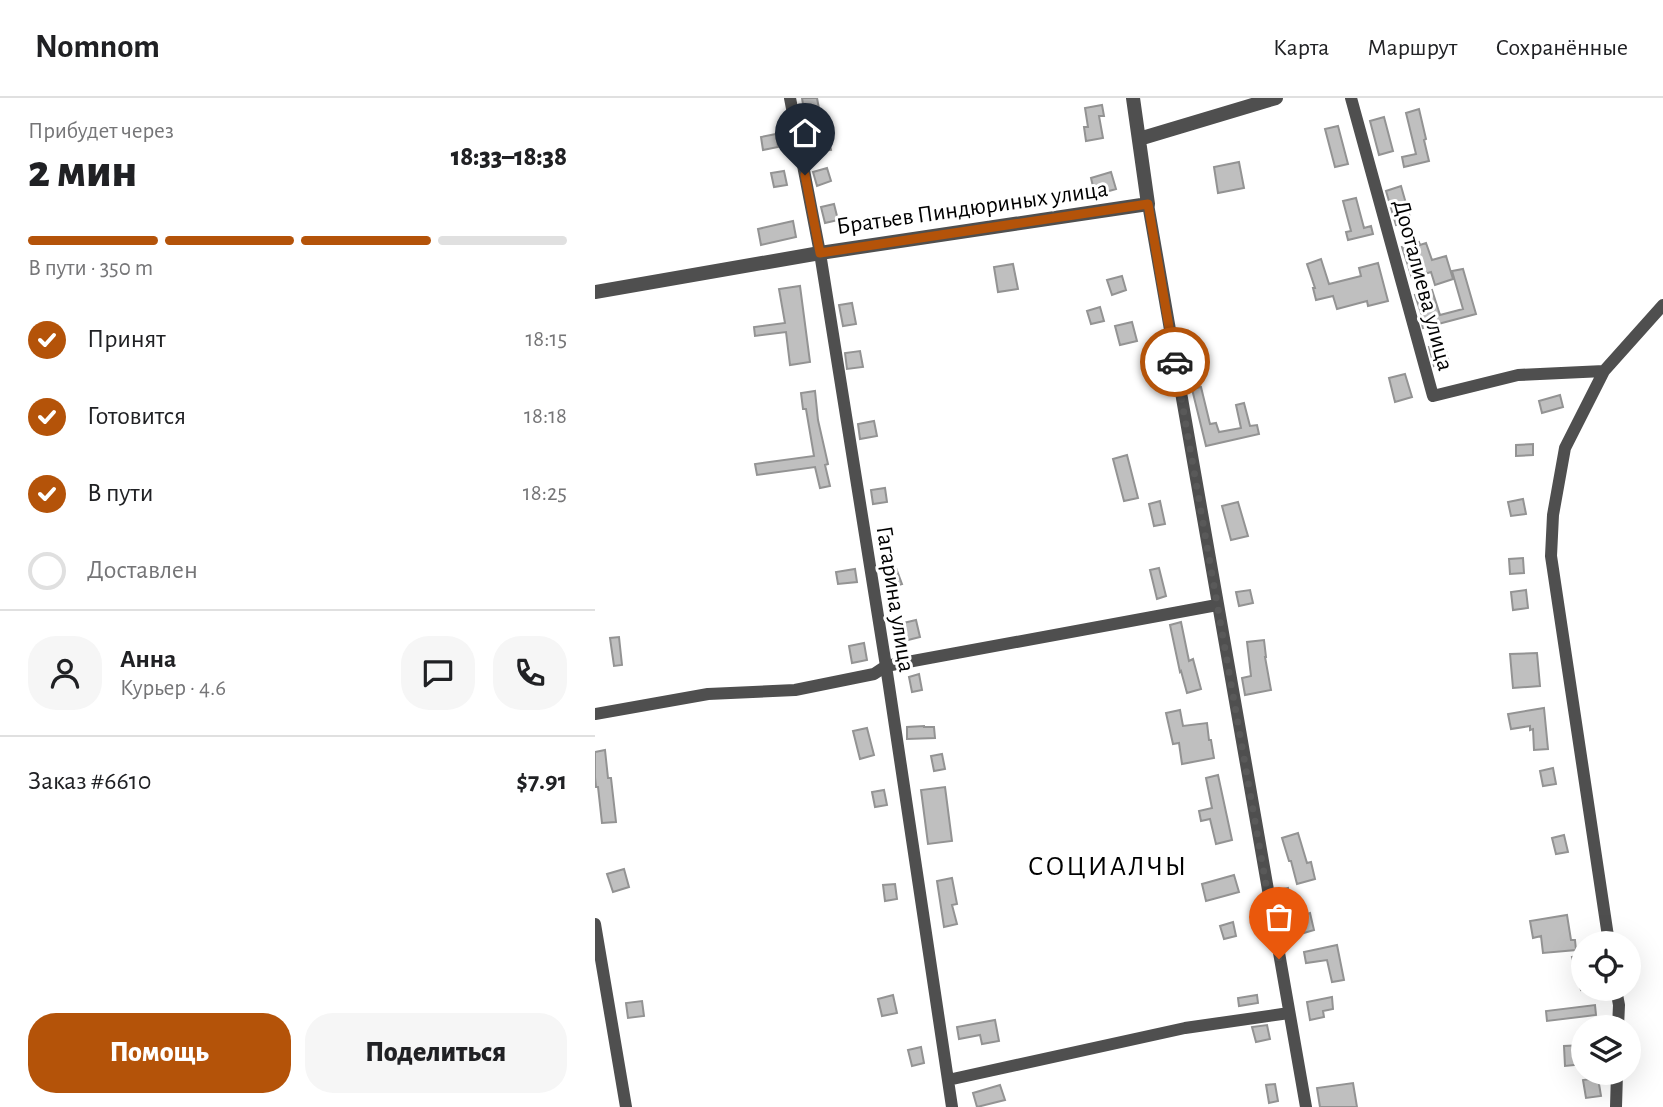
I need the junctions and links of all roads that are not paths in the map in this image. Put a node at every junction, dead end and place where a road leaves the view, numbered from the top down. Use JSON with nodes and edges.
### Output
{"nodes":[{"id":1,"x":790,"y":98,"type":"edge"},
{"id":2,"x":1133,"y":98,"type":"edge"},
{"id":3,"x":1276,"y":98,"type":"edge"},
{"id":4,"x":1352,"y":98,"type":"edge"},
{"id":5,"x":1139,"y":139,"type":"junction"},
{"id":6,"x":1148,"y":204,"type":"junction"},
{"id":7,"x":820,"y":253,"type":"junction"},
{"id":8,"x":595,"y":292,"type":"edge"},
{"id":9,"x":1663,"y":305,"type":"edge"},
{"id":10,"x":1604,"y":371,"type":"junction"},
{"id":11,"x":1217,"y":605,"type":"junction"},
{"id":12,"x":886,"y":666,"type":"junction"},
{"id":13,"x":595,"y":714,"type":"edge"},
{"id":14,"x":595,"y":924,"type":"edge"},
{"id":15,"x":1607,"y":931,"type":"edge"},
{"id":16,"x":1289,"y":1013,"type":"junction"},
{"id":17,"x":948,"y":1080,"type":"junction"},
{"id":18,"x":1617,"y":1085,"type":"edge"},
{"id":19,"x":626,"y":1107,"type":"edge"},
{"id":20,"x":953,"y":1107,"type":"edge"},
{"id":21,"x":1305,"y":1107,"type":"edge"},
{"id":22,"x":1616,"y":1107,"type":"edge"}],
"edges":[{"from":1,"to":7,"type":"street","name":"Гагарина улица"},
{"from":2,"to":5,"type":"street"},
{"from":3,"to":5,"type":"street"},
{"from":4,"to":10,"type":"street","name":"Дооталиева улица"},
{"from":5,"to":6,"type":"street"},
{"from":6,"to":7,"type":"street","name":"Братьев Пиндюриных улица"},
{"from":6,"to":11,"type":"street"},
{"from":7,"to":8,"type":"street","name":"Братьев Пиндюриных улица"},
{"from":7,"to":12,"type":"street","name":"Гагарина улица"},
{"from":9,"to":10,"type":"street"},
{"from":10,"to":15,"type":"street"},
{"from":11,"to":12,"type":"street"},
{"from":11,"to":16,"type":"street"},
{"from":12,"to":13,"type":"street"},
{"from":12,"to":17,"type":"street","name":"Гагарина улица"},
{"from":14,"to":19,"type":"street"},
{"from":16,"to":17,"type":"street"},
{"from":16,"to":21,"type":"street"},
{"from":17,"to":20,"type":"street","name":"Гагарина улица"},
{"from":18,"to":22,"type":"street"}]}
